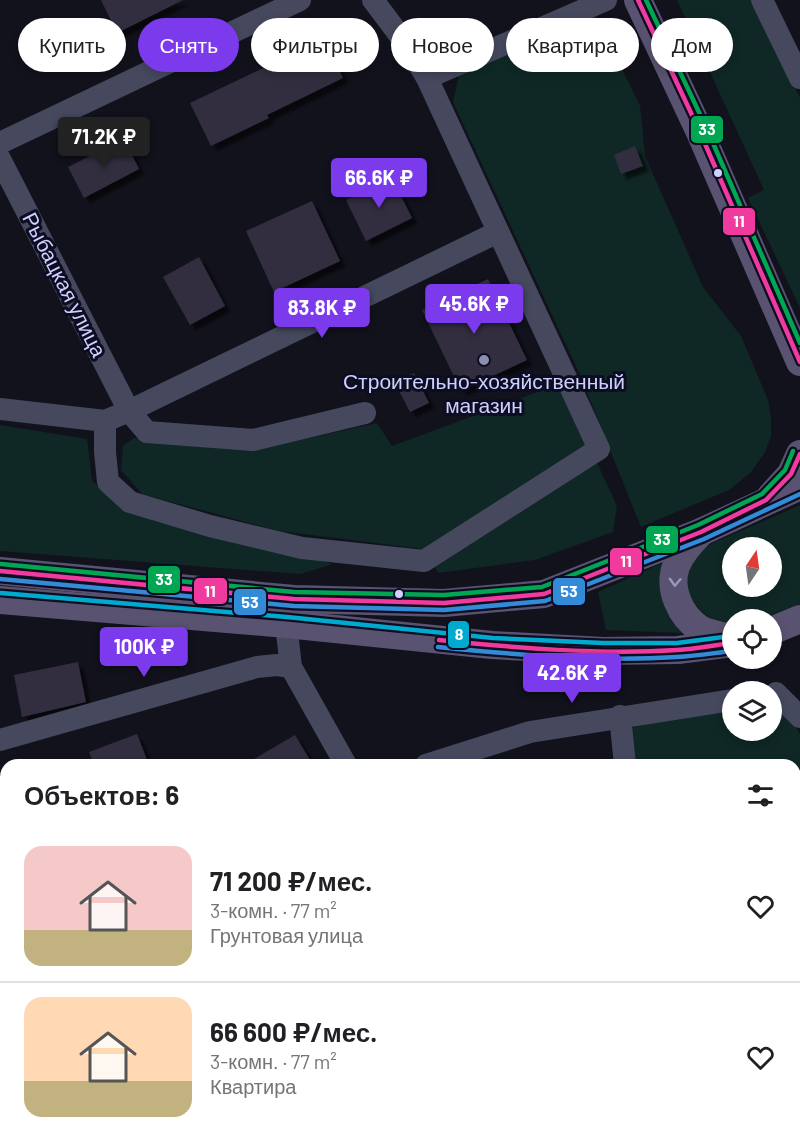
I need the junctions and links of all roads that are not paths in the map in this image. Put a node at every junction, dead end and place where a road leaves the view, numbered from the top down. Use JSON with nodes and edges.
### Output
{"nodes":[{"id":1,"x":300,"y":0,"type":"edge"},
{"id":2,"x":373,"y":0,"type":"edge"},
{"id":3,"x":606,"y":0,"type":"edge"},
{"id":4,"x":638,"y":0,"type":"edge"},
{"id":5,"x":762,"y":0,"type":"edge"},
{"id":6,"x":427,"y":78,"type":"junction"},
{"id":7,"x":800,"y":78,"type":"edge"},
{"id":8,"x":0,"y":143,"type":"edge"},
{"id":9,"x":0,"y":159,"type":"edge"},
{"id":10,"x":498,"y":232,"type":"junction"},
{"id":11,"x":800,"y":362,"type":"edge"},
{"id":12,"x":0,"y":409,"type":"edge"},
{"id":13,"x":129,"y":411,"type":"junction"},
{"id":14,"x":365,"y":413,"type":"dead end"},
{"id":15,"x":105,"y":421,"type":"junction"},
{"id":16,"x":800,"y":454,"type":"edge"},
{"id":17,"x":800,"y":486,"type":"edge"},
{"id":18,"x":766,"y":500,"type":"junction"},
{"id":19,"x":701,"y":531,"type":"junction"},
{"id":20,"x":0,"y":571,"type":"edge"},
{"id":21,"x":0,"y":600,"type":"edge"},
{"id":22,"x":800,"y":620,"type":"edge"},
{"id":23,"x":286,"y":624,"type":"junction"},
{"id":24,"x":782,"y":627,"type":"edge"},
{"id":25,"x":722,"y":635,"type":"edge"},
{"id":26,"x":722,"y":644,"type":"edge"},
{"id":27,"x":291,"y":667,"type":"junction"},
{"id":28,"x":800,"y":691,"type":"edge"},
{"id":29,"x":782,"y":692,"type":"edge"},
{"id":30,"x":782,"y":700,"type":"edge"},
{"id":31,"x":722,"y":701,"type":"edge"},
{"id":32,"x":620,"y":716,"type":"junction"},
{"id":33,"x":800,"y":717,"type":"edge"},
{"id":34,"x":0,"y":740,"type":"edge"},
{"id":35,"x":343,"y":759,"type":"edge"},
{"id":36,"x":445,"y":759,"type":"edge"},
{"id":37,"x":624,"y":759,"type":"edge"}],
"edges":[{"from":1,"to":8,"type":"street"},
{"from":2,"to":6,"type":"street"},
{"from":3,"to":6,"type":"street"},
{"from":4,"to":11,"type":"main road"},
{"from":5,"to":7,"type":"street"},
{"from":6,"to":10,"type":"street"},
{"from":9,"to":13,"type":"street","name":"Рыбацкая улица"},
{"from":10,"to":13,"type":"street"},
{"from":10,"to":15,"type":"street"},
{"from":12,"to":15,"type":"street"},
{"from":13,"to":14,"type":"street","name":"Рыбацкая улица"},
{"from":13,"to":15,"type":"street"},
{"from":16,"to":18,"type":"main road"},
{"from":17,"to":18,"type":"main road"},
{"from":18,"to":19,"type":"main road"},
{"from":19,"to":20,"type":"main road"},
{"from":19,"to":25,"type":"main road","one_way":true},
{"from":21,"to":23,"type":"main road"},
{"from":22,"to":24,"type":"main road"},
{"from":23,"to":26,"type":"main road"},
{"from":23,"to":27,"type":"street"},
{"from":27,"to":34,"type":"street"},
{"from":27,"to":35,"type":"street"},
{"from":28,"to":29,"type":"street"},
{"from":30,"to":33,"type":"street"},
{"from":31,"to":32,"type":"street"},
{"from":32,"to":36,"type":"street"},
{"from":32,"to":37,"type":"street"}]}
